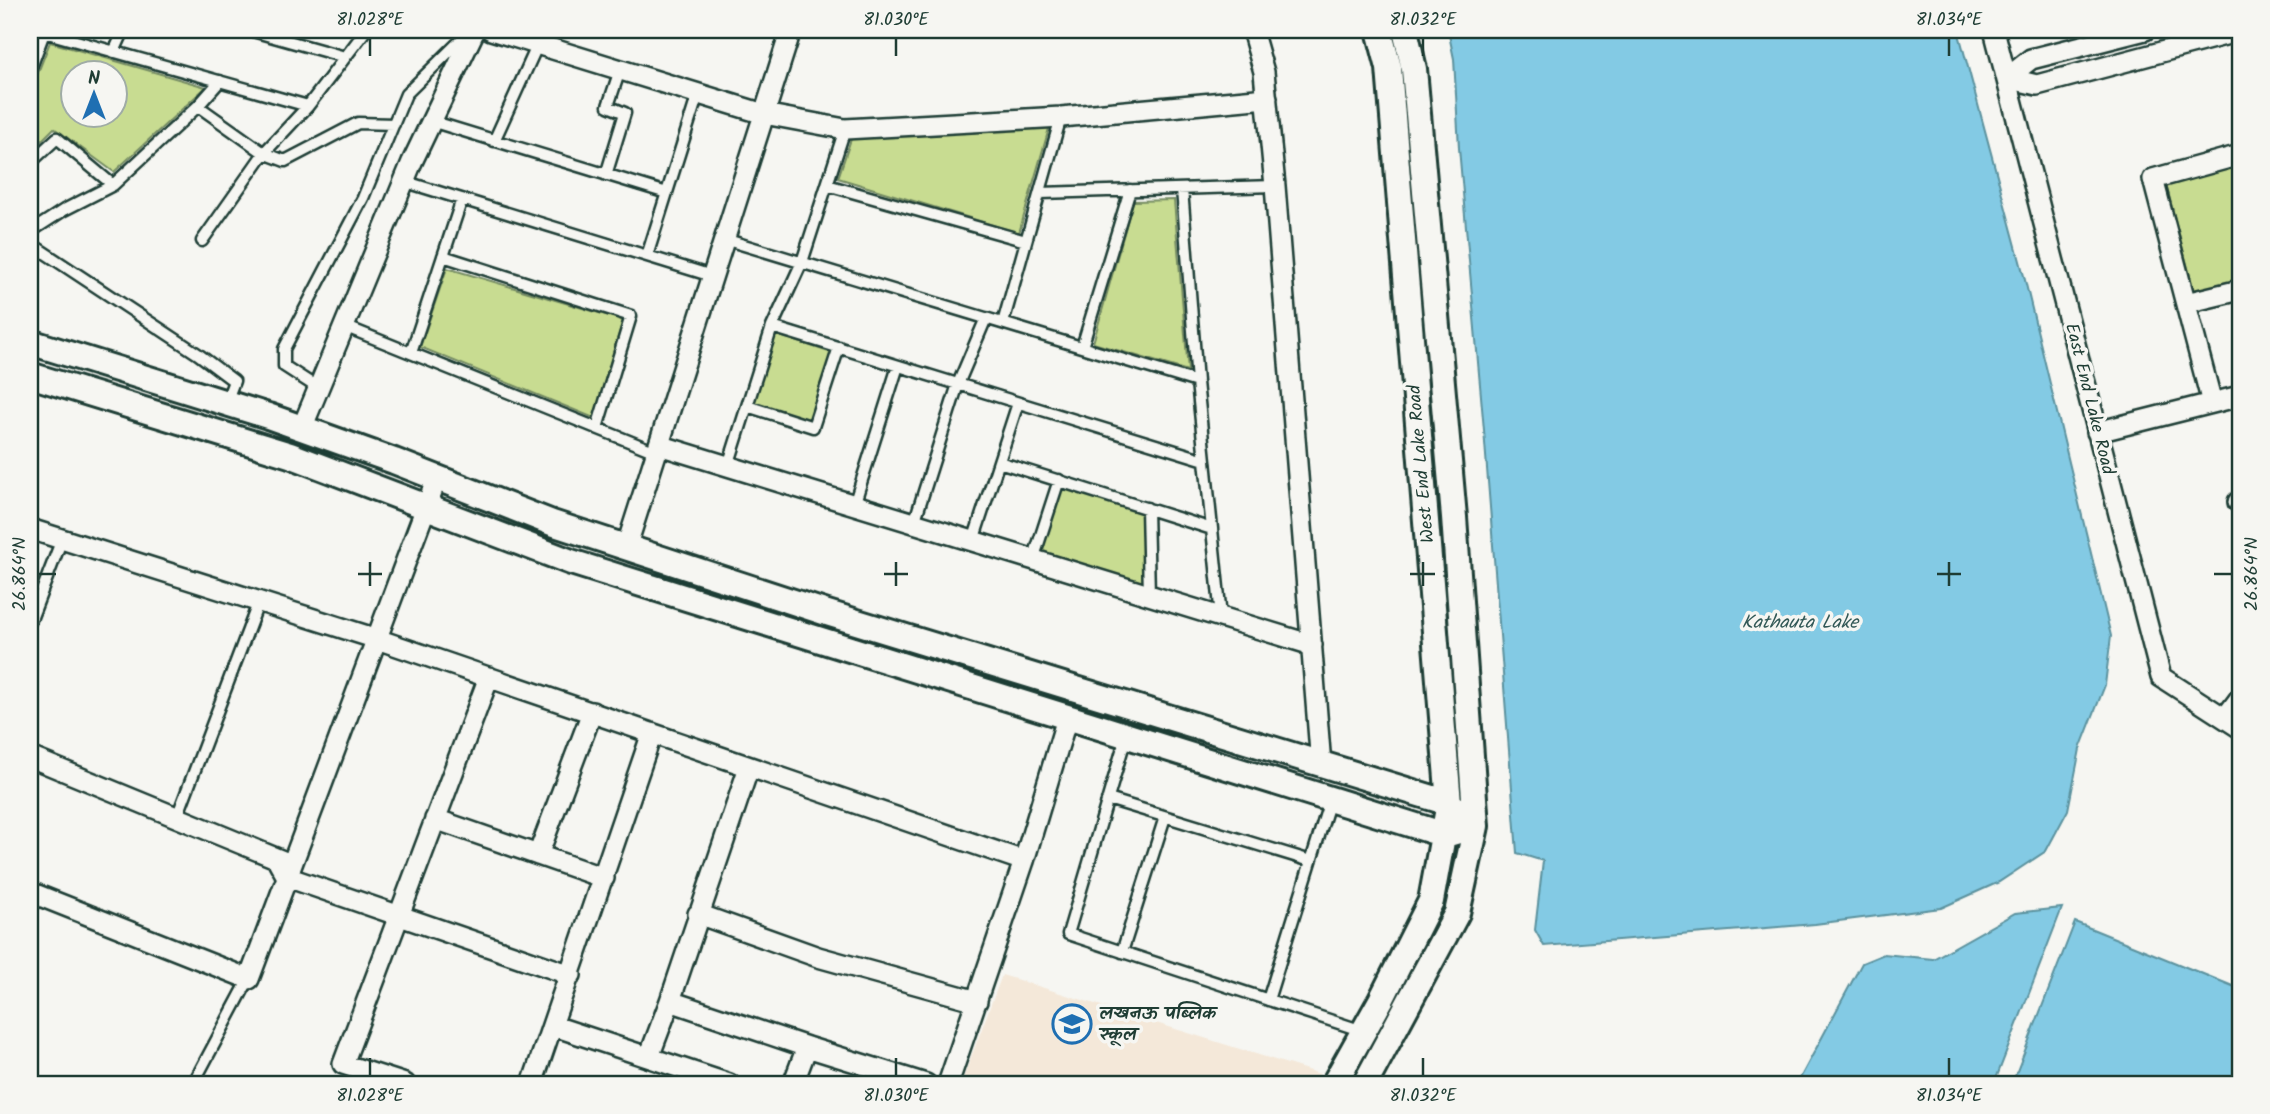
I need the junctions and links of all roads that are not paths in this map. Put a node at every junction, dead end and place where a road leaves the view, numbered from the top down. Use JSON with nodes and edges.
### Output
{"nodes":[{"id":1,"x":124,"y":30,"type":"edge"},
{"id":2,"x":249,"y":30,"type":"edge"},
{"id":3,"x":366,"y":30,"type":"edge"},
{"id":4,"x":473,"y":30,"type":"edge"},
{"id":5,"x":491,"y":30,"type":"edge"},
{"id":6,"x":791,"y":30,"type":"edge"},
{"id":7,"x":1252,"y":30,"type":"edge"},
{"id":8,"x":1379,"y":30,"type":"edge"},
{"id":9,"x":1405,"y":30,"type":"edge"},
{"id":10,"x":1994,"y":30,"type":"edge"},
{"id":11,"x":2146,"y":30,"type":"edge"},
{"id":12,"x":45,"y":31,"type":"edge"},
{"id":13,"x":2240,"y":31,"type":"edge"},
{"id":14,"x":538,"y":44,"type":"junction"},
{"id":15,"x":114,"y":52,"type":"junction"},
{"id":16,"x":2154,"y":54,"type":"junction"},
{"id":17,"x":345,"y":57,"type":"junction"},
{"id":18,"x":30,"y":69,"type":"edge"},
{"id":19,"x":620,"y":70,"type":"junction"},
{"id":20,"x":2007,"y":78,"type":"junction"},
{"id":21,"x":220,"y":81,"type":"junction"},
{"id":22,"x":698,"y":94,"type":"junction"},
{"id":23,"x":1267,"y":98,"type":"junction"},
{"id":24,"x":198,"y":106,"type":"junction"},
{"id":25,"x":308,"y":106,"type":"junction"},
{"id":26,"x":764,"y":114,"type":"junction"},
{"id":27,"x":1061,"y":117,"type":"junction"},
{"id":28,"x":431,"y":121,"type":"junction"},
{"id":29,"x":394,"y":124,"type":"junction"},
{"id":30,"x":845,"y":129,"type":"junction"},
{"id":31,"x":494,"y":141,"type":"junction"},
{"id":32,"x":264,"y":153,"type":"junction"},
{"id":33,"x":2240,"y":155,"type":"edge"},
{"id":34,"x":30,"y":163,"type":"edge"},
{"id":35,"x":606,"y":175,"type":"junction"},
{"id":36,"x":403,"y":181,"type":"junction"},
{"id":37,"x":827,"y":185,"type":"junction"},
{"id":38,"x":113,"y":186,"type":"junction"},
{"id":39,"x":1275,"y":186,"type":"junction"},
{"id":40,"x":1182,"y":189,"type":"junction"},
{"id":41,"x":1130,"y":190,"type":"junction"},
{"id":42,"x":667,"y":193,"type":"junction"},
{"id":43,"x":1040,"y":193,"type":"junction"},
{"id":44,"x":462,"y":199,"type":"junction"},
{"id":45,"x":30,"y":232,"type":"edge"},
{"id":46,"x":724,"y":239,"type":"junction"},
{"id":47,"x":1026,"y":241,"type":"junction"},
{"id":48,"x":202,"y":242,"type":"dead end"},
{"id":49,"x":30,"y":243,"type":"edge"},
{"id":50,"x":443,"y":256,"type":"junction"},
{"id":51,"x":647,"y":256,"type":"junction"},
{"id":52,"x":802,"y":262,"type":"junction"},
{"id":53,"x":712,"y":276,"type":"junction"},
{"id":54,"x":2240,"y":290,"type":"edge"},
{"id":55,"x":2186,"y":303,"type":"junction"},
{"id":56,"x":986,"y":318,"type":"junction"},
{"id":57,"x":1003,"y":323,"type":"junction"},
{"id":58,"x":344,"y":326,"type":"junction"},
{"id":59,"x":772,"y":327,"type":"junction"},
{"id":60,"x":30,"y":342,"type":"edge"},
{"id":61,"x":839,"y":347,"type":"junction"},
{"id":62,"x":1082,"y":347,"type":"junction"},
{"id":63,"x":411,"y":353,"type":"junction"},
{"id":64,"x":898,"y":366,"type":"junction"},
{"id":65,"x":30,"y":375,"type":"edge"},
{"id":66,"x":1197,"y":382,"type":"junction"},
{"id":67,"x":958,"y":384,"type":"junction"},
{"id":68,"x":318,"y":388,"type":"junction"},
{"id":69,"x":2240,"y":396,"type":"edge"},
{"id":70,"x":225,"y":402,"type":"junction"},
{"id":71,"x":1018,"y":402,"type":"junction"},
{"id":72,"x":2213,"y":403,"type":"junction"},
{"id":73,"x":747,"y":406,"type":"junction"},
{"id":74,"x":302,"y":428,"type":"junction"},
{"id":75,"x":597,"y":428,"type":"junction"},
{"id":76,"x":2098,"y":432,"type":"junction"},
{"id":77,"x":658,"y":448,"type":"junction"},
{"id":78,"x":1205,"y":460,"type":"junction"},
{"id":79,"x":999,"y":461,"type":"junction"},
{"id":80,"x":728,"y":466,"type":"junction"},
{"id":81,"x":437,"y":478,"type":"junction"},
{"id":82,"x":1059,"y":480,"type":"junction"},
{"id":83,"x":854,"y":505,"type":"junction"},
{"id":84,"x":426,"y":507,"type":"junction"},
{"id":85,"x":1147,"y":509,"type":"junction"},
{"id":86,"x":914,"y":523,"type":"junction"},
{"id":87,"x":30,"y":528,"type":"edge"},
{"id":88,"x":1212,"y":529,"type":"junction"},
{"id":89,"x":62,"y":539,"type":"junction"},
{"id":90,"x":973,"y":541,"type":"junction"},
{"id":91,"x":626,"y":548,"type":"junction"},
{"id":92,"x":1033,"y":559,"type":"junction"},
{"id":93,"x":1149,"y":595,"type":"junction"},
{"id":94,"x":259,"y":601,"type":"junction"},
{"id":95,"x":1221,"y":617,"type":"junction"},
{"id":96,"x":30,"y":622,"type":"edge"},
{"id":97,"x":377,"y":639,"type":"junction"},
{"id":98,"x":1312,"y":645,"type":"junction"},
{"id":99,"x":489,"y":677,"type":"junction"},
{"id":100,"x":2240,"y":698,"type":"edge"},
{"id":101,"x":592,"y":712,"type":"junction"},
{"id":102,"x":1067,"y":718,"type":"junction"},
{"id":103,"x":2232,"y":723,"type":"edge"},
{"id":104,"x":652,"y":733,"type":"junction"},
{"id":105,"x":1126,"y":737,"type":"junction"},
{"id":106,"x":30,"y":757,"type":"edge"},
{"id":107,"x":1321,"y":765,"type":"junction"},
{"id":108,"x":749,"y":767,"type":"junction"},
{"id":109,"x":1108,"y":799,"type":"junction"},
{"id":110,"x":1330,"y":800,"type":"junction"},
{"id":111,"x":1449,"y":803,"type":"junction"},
{"id":112,"x":177,"y":817,"type":"junction"},
{"id":113,"x":1166,"y":817,"type":"junction"},
{"id":114,"x":435,"y":820,"type":"junction"},
{"id":115,"x":1476,"y":826,"type":"junction"},
{"id":116,"x":1445,"y":835,"type":"junction"},
{"id":117,"x":538,"y":855,"type":"junction"},
{"id":118,"x":1024,"y":861,"type":"junction"},
{"id":119,"x":1311,"y":861,"type":"junction"},
{"id":120,"x":285,"y":867,"type":"junction"},
{"id":121,"x":604,"y":878,"type":"junction"},
{"id":122,"x":30,"y":892,"type":"edge"},
{"id":123,"x":698,"y":914,"type":"junction"},
{"id":124,"x":399,"y":916,"type":"junction"},
{"id":125,"x":1122,"y":952,"type":"junction"},
{"id":126,"x":571,"y":975,"type":"junction"},
{"id":127,"x":249,"y":979,"type":"junction"},
{"id":128,"x":1268,"y":1000,"type":"junction"},
{"id":129,"x":670,"y":1001,"type":"junction"},
{"id":130,"x":977,"y":1001,"type":"junction"},
{"id":131,"x":554,"y":1026,"type":"junction"},
{"id":132,"x":1363,"y":1031,"type":"junction"},
{"id":133,"x":807,"y":1048,"type":"junction"},
{"id":134,"x":649,"y":1058,"type":"junction"},
{"id":135,"x":1346,"y":1081,"type":"edge"},
{"id":136,"x":193,"y":1084,"type":"edge"},
{"id":137,"x":405,"y":1084,"type":"edge"},
{"id":138,"x":532,"y":1084,"type":"edge"},
{"id":139,"x":730,"y":1084,"type":"edge"},
{"id":140,"x":793,"y":1084,"type":"edge"},
{"id":141,"x":926,"y":1084,"type":"edge"},
{"id":142,"x":948,"y":1084,"type":"edge"}],
"edges":[{"from":1,"to":15,"type":"lane"},
{"from":2,"to":17,"type":"lane"},
{"from":3,"to":17,"type":"lane"},
{"from":4,"to":28,"type":"street"},
{"from":4,"to":29,"type":"lane"},
{"from":5,"to":14,"type":"street"},
{"from":6,"to":26,"type":"street"},
{"from":7,"to":23,"type":"street"},
{"from":8,"to":111,"type":"street","name":"West End Lake Road"},
{"from":9,"to":115,"type":"street","name":"West End Lake Road"},
{"from":10,"to":20,"type":"street","name":"East End Lake Road"},
{"from":11,"to":16,"type":"street"},
{"from":11,"to":20,"type":"street"},
{"from":12,"to":15,"type":"lane"},
{"from":12,"to":18,"type":"lane"},
{"from":13,"to":16,"type":"street"},
{"from":14,"to":19,"type":"street"},
{"from":14,"to":31,"type":"lane"},
{"from":15,"to":21,"type":"lane"},
{"from":16,"to":20,"type":"street"},
{"from":17,"to":25,"type":"lane"},
{"from":19,"to":22,"type":"street"},
{"from":19,"to":35,"type":"lane"},
{"from":20,"to":76,"type":"street","name":"East End Lake Road"},
{"from":21,"to":24,"type":"lane"},
{"from":21,"to":25,"type":"lane"},
{"from":22,"to":26,"type":"street"},
{"from":22,"to":42,"type":"lane"},
{"from":23,"to":27,"type":"street"},
{"from":23,"to":39,"type":"street"},
{"from":24,"to":32,"type":"lane"},
{"from":24,"to":38,"type":"lane"},
{"from":25,"to":32,"type":"lane"},
{"from":26,"to":30,"type":"street"},
{"from":26,"to":46,"type":"street"},
{"from":27,"to":30,"type":"street"},
{"from":27,"to":43,"type":"lane"},
{"from":28,"to":31,"type":"lane"},
{"from":28,"to":36,"type":"street"},
{"from":29,"to":32,"type":"lane"},
{"from":29,"to":68,"type":"lane"},
{"from":30,"to":37,"type":"lane"},
{"from":31,"to":35,"type":"lane"},
{"from":32,"to":48,"type":"lane"},
{"from":33,"to":55,"type":"street"},
{"from":34,"to":38,"type":"lane"},
{"from":35,"to":42,"type":"lane"},
{"from":36,"to":44,"type":"lane"},
{"from":36,"to":58,"type":"street"},
{"from":37,"to":47,"type":"lane"},
{"from":37,"to":52,"type":"lane"},
{"from":38,"to":45,"type":"lane"},
{"from":39,"to":40,"type":"lane"},
{"from":39,"to":98,"type":"street"},
{"from":40,"to":41,"type":"lane"},
{"from":40,"to":66,"type":"lane"},
{"from":41,"to":43,"type":"lane"},
{"from":41,"to":62,"type":"lane"},
{"from":42,"to":51,"type":"lane"},
{"from":43,"to":47,"type":"lane"},
{"from":44,"to":50,"type":"lane"},
{"from":44,"to":51,"type":"lane"},
{"from":46,"to":52,"type":"lane"},
{"from":46,"to":53,"type":"street"},
{"from":47,"to":57,"type":"lane"},
{"from":49,"to":70,"type":"lane"},
{"from":50,"to":63,"type":"lane"},
{"from":50,"to":75,"type":"lane"},
{"from":51,"to":53,"type":"lane"},
{"from":52,"to":56,"type":"lane"},
{"from":52,"to":59,"type":"lane"},
{"from":53,"to":77,"type":"street"},
{"from":54,"to":55,"type":"street"},
{"from":55,"to":72,"type":"street"},
{"from":56,"to":57,"type":"lane"},
{"from":56,"to":67,"type":"lane"},
{"from":57,"to":62,"type":"lane"},
{"from":58,"to":63,"type":"lane"},
{"from":58,"to":68,"type":"street"},
{"from":59,"to":61,"type":"lane"},
{"from":59,"to":73,"type":"lane"},
{"from":60,"to":70,"type":"street"},
{"from":61,"to":64,"type":"lane"},
{"from":61,"to":73,"type":"lane"},
{"from":62,"to":66,"type":"lane"},
{"from":63,"to":75,"type":"lane"},
{"from":64,"to":67,"type":"lane"},
{"from":64,"to":83,"type":"lane"},
{"from":65,"to":84,"type":"street"},
{"from":66,"to":78,"type":"lane"},
{"from":67,"to":71,"type":"lane"},
{"from":67,"to":86,"type":"lane"},
{"from":68,"to":74,"type":"street"},
{"from":69,"to":72,"type":"street"},
{"from":70,"to":74,"type":"street"},
{"from":71,"to":78,"type":"lane"},
{"from":71,"to":79,"type":"lane"},
{"from":72,"to":76,"type":"street"},
{"from":73,"to":80,"type":"lane"},
{"from":74,"to":81,"type":"street"},
{"from":75,"to":77,"type":"lane"},
{"from":76,"to":103,"type":"street","name":"East End Lake Road"},
{"from":77,"to":80,"type":"street"},
{"from":77,"to":91,"type":"street"},
{"from":78,"to":88,"type":"lane"},
{"from":79,"to":82,"type":"lane"},
{"from":79,"to":90,"type":"lane"},
{"from":80,"to":83,"type":"street"},
{"from":81,"to":84,"type":"street"},
{"from":81,"to":91,"type":"street"},
{"from":82,"to":85,"type":"lane"},
{"from":82,"to":92,"type":"lane"},
{"from":83,"to":86,"type":"street"},
{"from":84,"to":97,"type":"street"},
{"from":84,"to":102,"type":"street"},
{"from":85,"to":88,"type":"lane"},
{"from":85,"to":93,"type":"lane"},
{"from":86,"to":90,"type":"street"},
{"from":87,"to":89,"type":"street"},
{"from":88,"to":95,"type":"lane"},
{"from":89,"to":94,"type":"street"},
{"from":89,"to":96,"type":"lane"},
{"from":90,"to":92,"type":"street"},
{"from":91,"to":107,"type":"street"},
{"from":92,"to":93,"type":"street"},
{"from":93,"to":95,"type":"street"},
{"from":94,"to":97,"type":"street"},
{"from":94,"to":112,"type":"lane"},
{"from":95,"to":98,"type":"street"},
{"from":97,"to":99,"type":"street"},
{"from":97,"to":120,"type":"street"},
{"from":98,"to":107,"type":"street"},
{"from":99,"to":101,"type":"street"},
{"from":99,"to":114,"type":"street"},
{"from":100,"to":103,"type":"street"},
{"from":101,"to":104,"type":"street"},
{"from":101,"to":117,"type":"street"},
{"from":102,"to":105,"type":"street"},
{"from":102,"to":118,"type":"street"},
{"from":104,"to":108,"type":"street"},
{"from":104,"to":121,"type":"street"},
{"from":105,"to":109,"type":"lane"},
{"from":105,"to":110,"type":"street"},
{"from":106,"to":112,"type":"street"},
{"from":107,"to":111,"type":"street"},
{"from":108,"to":118,"type":"street"},
{"from":108,"to":123,"type":"street"},
{"from":109,"to":113,"type":"lane"},
{"from":109,"to":125,"type":"lane"},
{"from":110,"to":116,"type":"street"},
{"from":110,"to":119,"type":"lane"},
{"from":111,"to":115,"type":"street"},
{"from":111,"to":116,"type":"street","name":"West End Lake Road"},
{"from":112,"to":120,"type":"street"},
{"from":113,"to":119,"type":"lane"},
{"from":113,"to":125,"type":"lane"},
{"from":114,"to":117,"type":"street"},
{"from":114,"to":124,"type":"street"},
{"from":115,"to":116,"type":"street"},
{"from":115,"to":135,"type":"street","name":"West End Lake Road"},
{"from":116,"to":132,"type":"street","name":"West End Lake Road"},
{"from":117,"to":121,"type":"street"},
{"from":118,"to":130,"type":"street"},
{"from":119,"to":128,"type":"lane"},
{"from":120,"to":124,"type":"street"},
{"from":120,"to":127,"type":"street"},
{"from":121,"to":126,"type":"street"},
{"from":122,"to":127,"type":"street"},
{"from":123,"to":129,"type":"street"},
{"from":123,"to":130,"type":"street"},
{"from":124,"to":126,"type":"street"},
{"from":124,"to":137,"type":"street"},
{"from":125,"to":128,"type":"lane"},
{"from":126,"to":131,"type":"street"},
{"from":127,"to":136,"type":"lane"},
{"from":128,"to":132,"type":"lane"},
{"from":129,"to":133,"type":"street"},
{"from":129,"to":134,"type":"street"},
{"from":130,"to":142,"type":"street"},
{"from":131,"to":134,"type":"street"},
{"from":131,"to":138,"type":"street"},
{"from":132,"to":135,"type":"street","name":"West End Lake Road"},
{"from":133,"to":140,"type":"street"},
{"from":133,"to":141,"type":"street"},
{"from":134,"to":139,"type":"street"}]}
